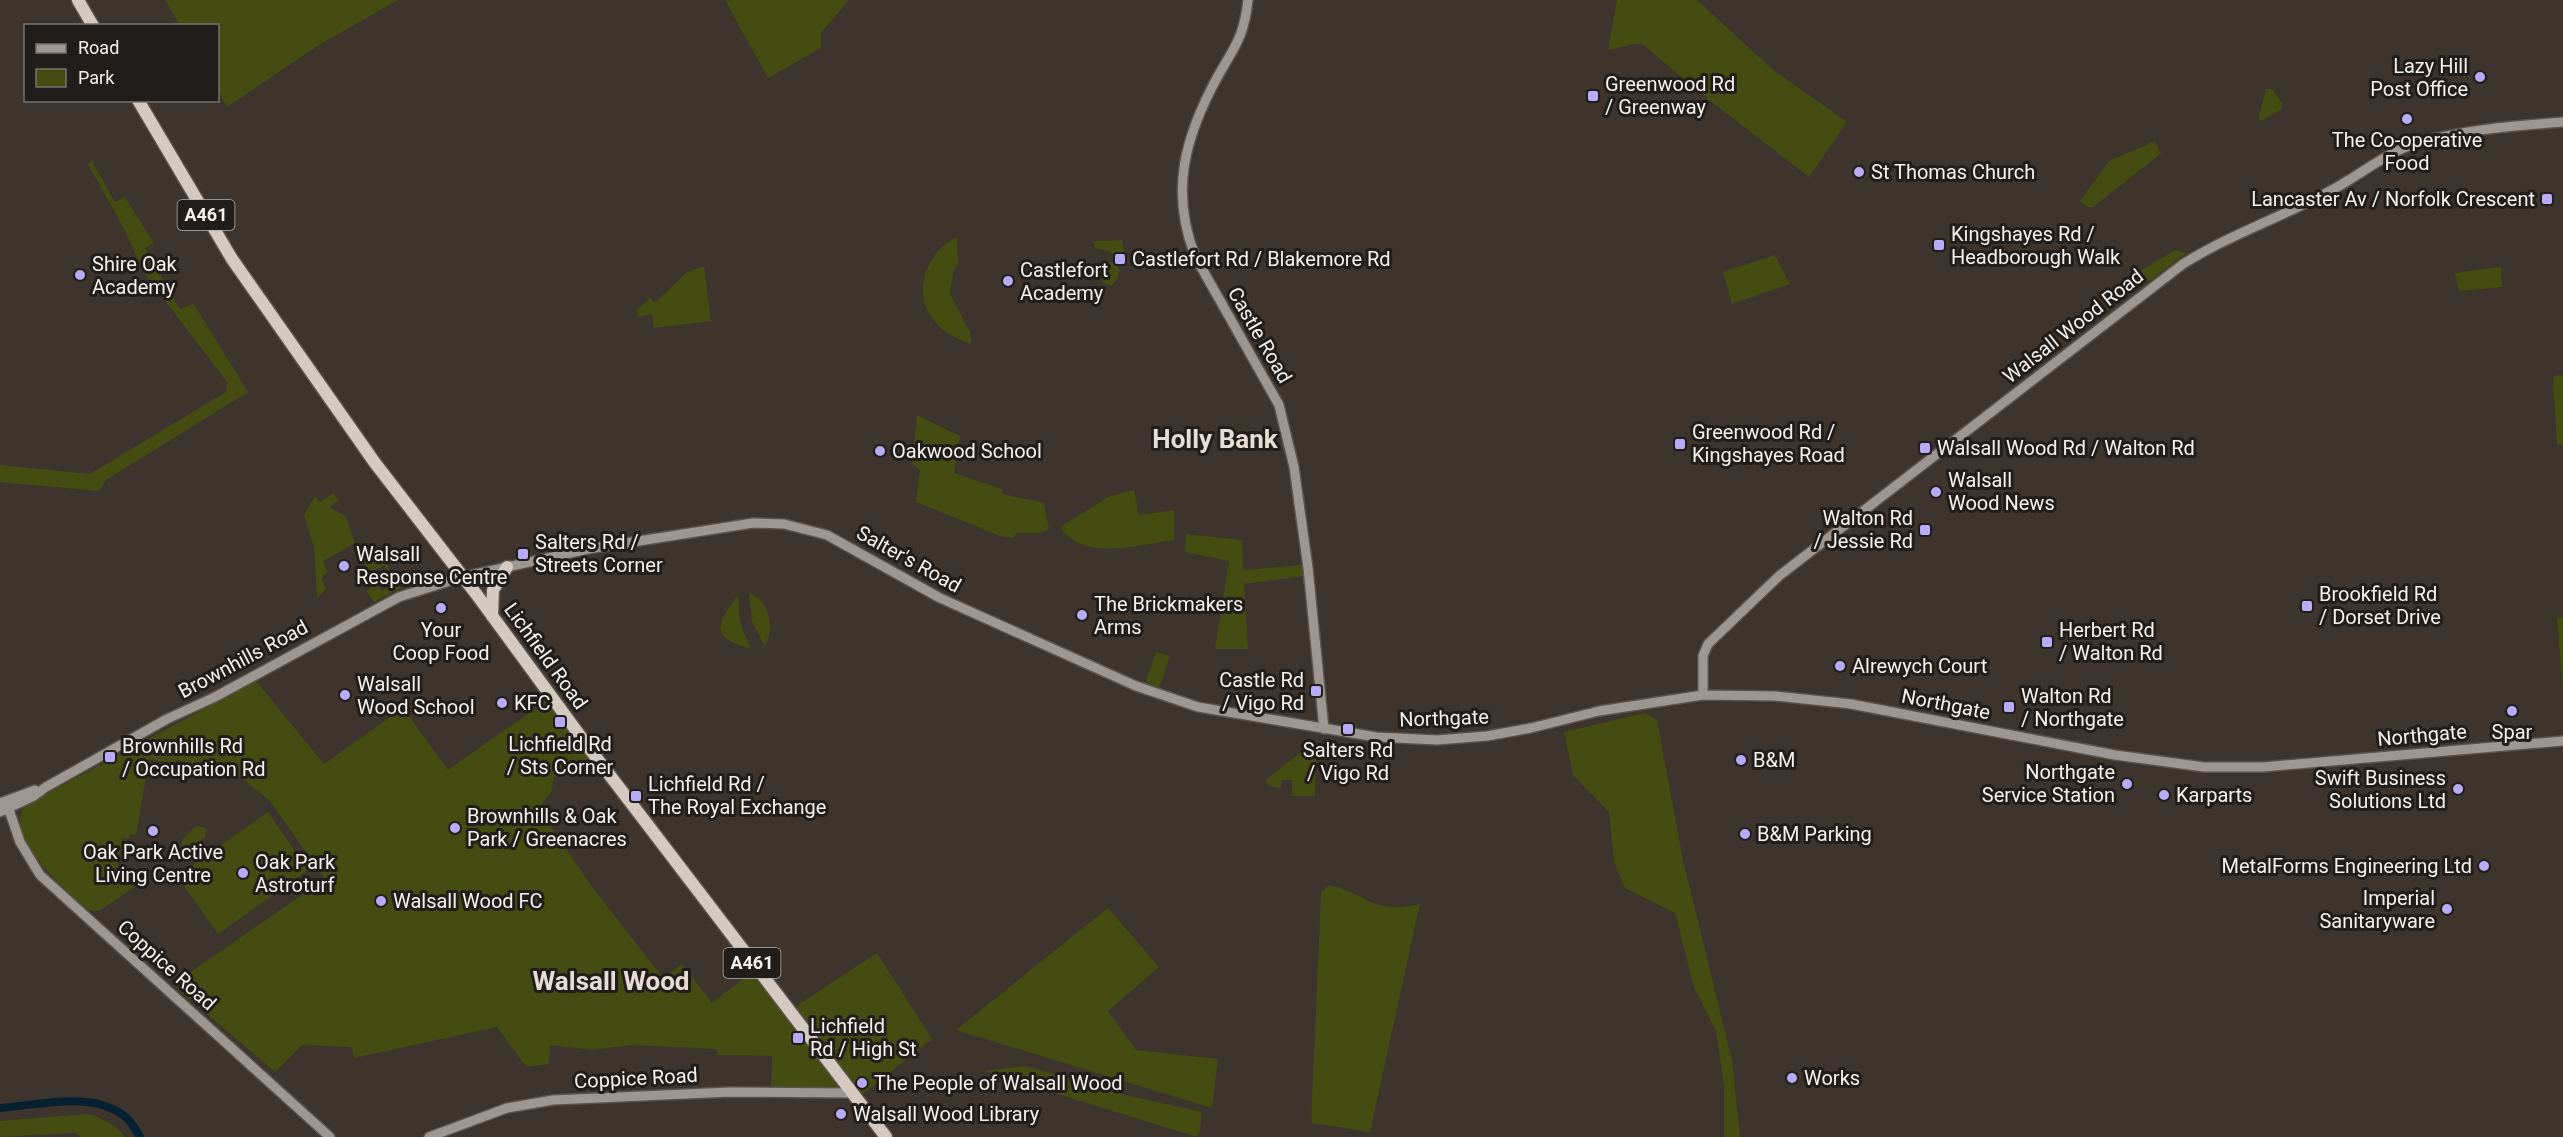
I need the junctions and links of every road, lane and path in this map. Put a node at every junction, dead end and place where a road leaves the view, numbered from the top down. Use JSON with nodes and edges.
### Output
{"nodes":[{"id":1,"x":78,"y":0,"type":"edge"},
{"id":2,"x":1248,"y":0,"type":"edge"},
{"id":3,"x":92,"y":24,"type":"edge"},
{"id":4,"x":139,"y":102,"type":"edge"},
{"id":5,"x":2563,"y":122,"type":"edge"},
{"id":6,"x":507,"y":567,"type":"junction"},
{"id":7,"x":462,"y":577,"type":"junction"},
{"id":8,"x":492,"y":616,"type":"junction"},
{"id":9,"x":1702,"y":695,"type":"junction"},
{"id":10,"x":1324,"y":729,"type":"junction"},
{"id":11,"x":2563,"y":741,"type":"edge"},
{"id":12,"x":4,"y":806,"type":"edge"},
{"id":13,"x":851,"y":1093,"type":"junction"},
{"id":14,"x":330,"y":1137,"type":"edge"},
{"id":15,"x":429,"y":1137,"type":"edge"},
{"id":16,"x":886,"y":1137,"type":"edge"}],
"edges":[{"from":1,"to":3,"type":"highway"},
{"from":2,"to":10,"type":"main road","name":"Castle Road"},
{"from":4,"to":7,"type":"highway","name":"Lichfield Road","number":"A461"},
{"from":5,"to":9,"type":"main road","name":"Walsall Wood Road"},
{"from":6,"to":7,"type":"main road","name":"Salter's Road"},
{"from":6,"to":8,"type":"highway"},
{"from":6,"to":10,"type":"main road","name":"Salter's Road"},
{"from":7,"to":8,"type":"highway","name":"Lichfield Road","number":"A461"},
{"from":7,"to":12,"type":"main road","name":"Brownhills Road"},
{"from":8,"to":13,"type":"highway","name":"Lichfield Road","number":"A461"},
{"from":9,"to":10,"type":"main road","name":"Northgate"},
{"from":9,"to":11,"type":"main road","name":"Northgate"},
{"from":12,"to":14,"type":"main road","name":"Coppice Road"},
{"from":13,"to":15,"type":"main road","name":"Coppice Road"},
{"from":13,"to":16,"type":"highway","name":"Lichfield Road","number":"A461"}]}
